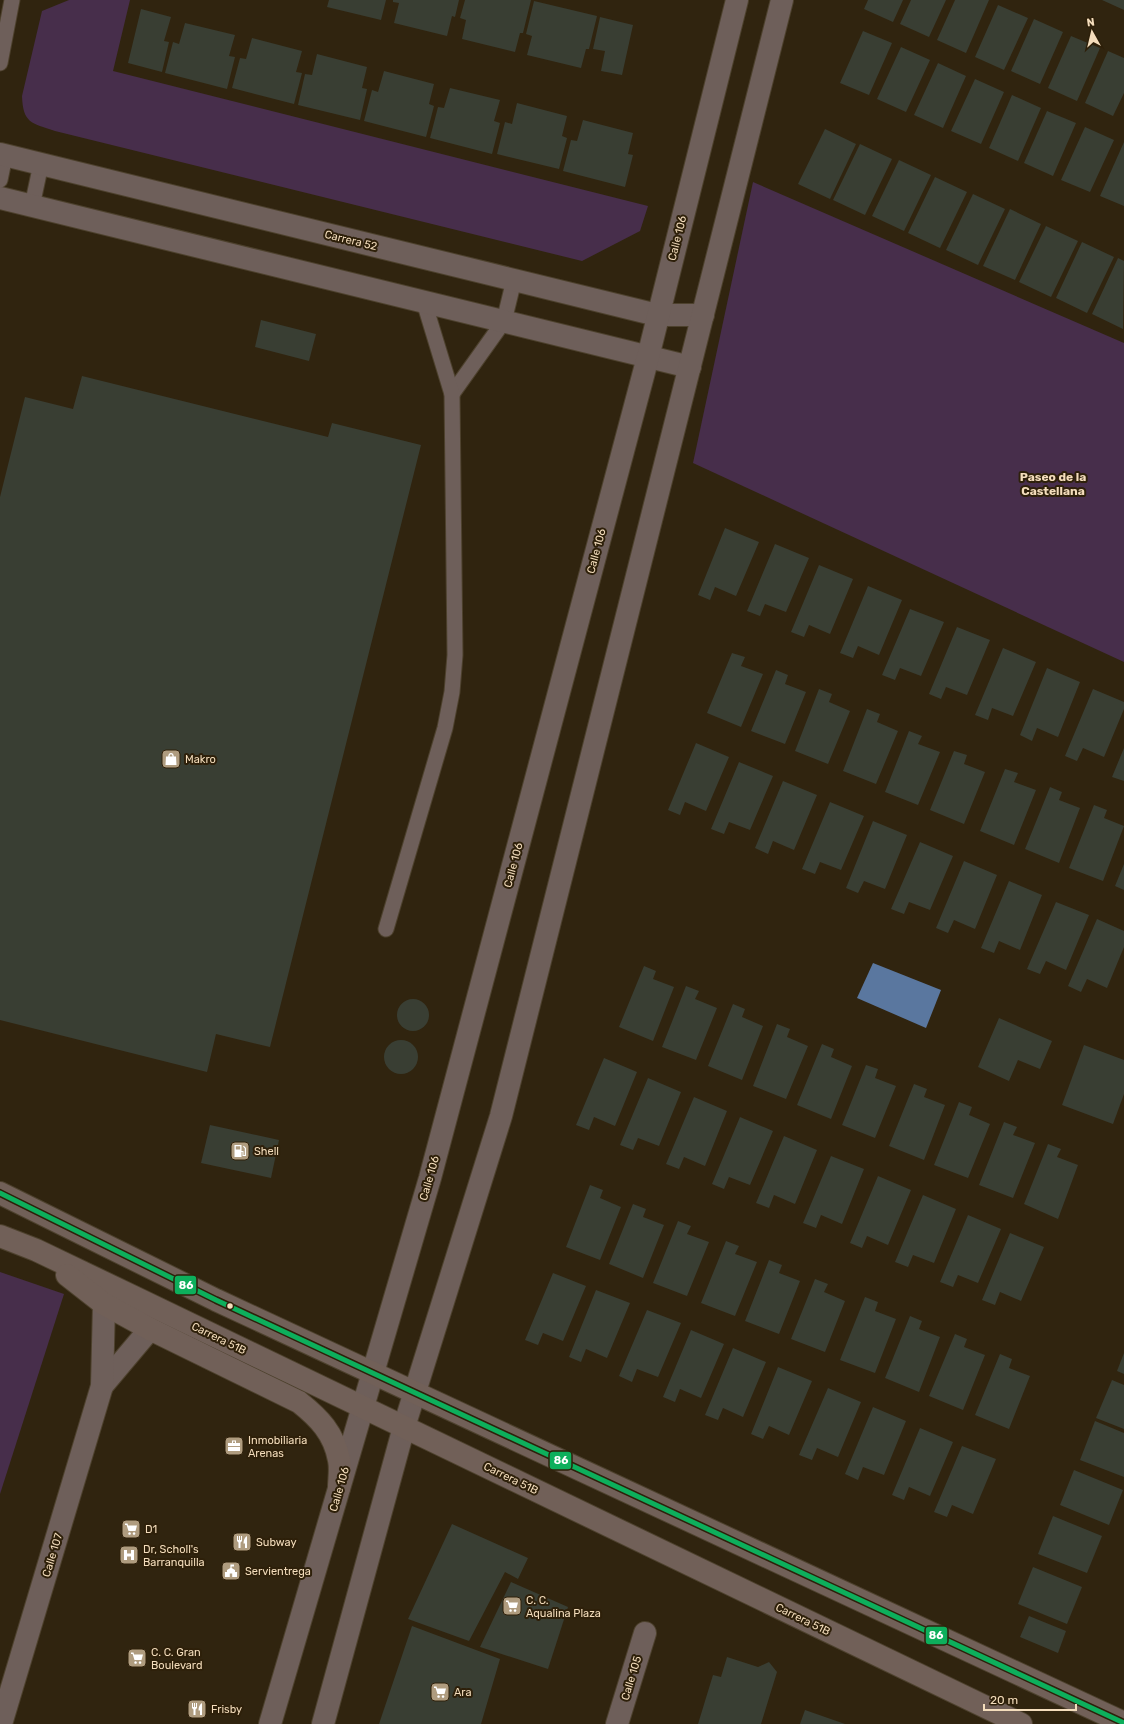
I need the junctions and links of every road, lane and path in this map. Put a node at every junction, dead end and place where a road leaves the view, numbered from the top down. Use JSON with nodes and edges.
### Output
{"nodes":[{"id":1,"x":12,"y":0,"type":"edge"},
{"id":2,"x":737,"y":0,"type":"edge"},
{"id":3,"x":782,"y":0,"type":"edge"},
{"id":4,"x":0,"y":63,"type":"edge"},
{"id":5,"x":3,"y":155,"type":"edge"},
{"id":6,"x":41,"y":164,"type":"junction"},
{"id":7,"x":0,"y":180,"type":"edge"},
{"id":8,"x":0,"y":198,"type":"edge"},
{"id":9,"x":32,"y":206,"type":"junction"},
{"id":10,"x":514,"y":280,"type":"junction"},
{"id":11,"x":424,"y":302,"type":"junction"},
{"id":12,"x":657,"y":315,"type":"junction"},
{"id":13,"x":703,"y":315,"type":"junction"},
{"id":14,"x":504,"y":322,"type":"junction"},
{"id":15,"x":648,"y":357,"type":"junction"},
{"id":16,"x":690,"y":367,"type":"junction"},
{"id":17,"x":452,"y":394,"type":"junction"},
{"id":18,"x":386,"y":929,"type":"dead end"},
{"id":19,"x":0,"y":1193,"type":"edge"},
{"id":20,"x":0,"y":1236,"type":"edge"},
{"id":21,"x":36,"y":1250,"type":"junction"},
{"id":22,"x":104,"y":1304,"type":"junction"},
{"id":23,"x":150,"y":1329,"type":"junction"},
{"id":24,"x":373,"y":1373,"type":"junction"},
{"id":25,"x":102,"y":1386,"type":"junction"},
{"id":26,"x":415,"y":1393,"type":"junction"},
{"id":27,"x":363,"y":1407,"type":"junction"},
{"id":28,"x":404,"y":1427,"type":"junction"},
{"id":29,"x":339,"y":1488,"type":"junction"},
{"id":30,"x":644,"y":1633,"type":"dead end"},
{"id":31,"x":1124,"y":1723,"type":"edge"},
{"id":32,"x":1,"y":1724,"type":"edge"},
{"id":33,"x":270,"y":1724,"type":"edge"},
{"id":34,"x":323,"y":1724,"type":"edge"},
{"id":35,"x":617,"y":1724,"type":"edge"},
{"id":36,"x":1021,"y":1724,"type":"edge"}],
"edges":[{"from":1,"to":4,"type":"lane"},
{"from":2,"to":12,"type":"street","name":"Calle 106"},
{"from":3,"to":13,"type":"street"},
{"from":5,"to":6,"type":"street","name":"Carrera 52"},
{"from":5,"to":7,"type":"lane"},
{"from":6,"to":9,"type":"lane"},
{"from":6,"to":10,"type":"street","name":"Carrera 52"},
{"from":8,"to":9,"type":"street"},
{"from":9,"to":11,"type":"street"},
{"from":10,"to":12,"type":"street","name":"Carrera 52"},
{"from":10,"to":14,"type":"lane"},
{"from":11,"to":14,"type":"street"},
{"from":11,"to":17,"type":"lane"},
{"from":12,"to":13,"type":"street","name":"Carrera 52"},
{"from":12,"to":15,"type":"street","name":"Calle 106"},
{"from":13,"to":16,"type":"street"},
{"from":14,"to":15,"type":"street"},
{"from":14,"to":17,"type":"lane"},
{"from":15,"to":16,"type":"street"},
{"from":15,"to":24,"type":"street","name":"Calle 106"},
{"from":16,"to":26,"type":"street"},
{"from":17,"to":18,"type":"lane"},
{"from":19,"to":24,"type":"main road"},
{"from":20,"to":21,"type":"main road","name":"Carrera 51B"},
{"from":21,"to":22,"type":"main road"},
{"from":21,"to":27,"type":"main road","name":"Carrera 51B"},
{"from":22,"to":23,"type":"main road"},
{"from":22,"to":25,"type":"street","name":"Calle 107"},
{"from":23,"to":25,"type":"street","name":"Calle 107"},
{"from":23,"to":29,"type":"main road"},
{"from":24,"to":26,"type":"main road"},
{"from":24,"to":27,"type":"street","name":"Calle 106"},
{"from":25,"to":32,"type":"street","name":"Calle 107"},
{"from":26,"to":28,"type":"street"},
{"from":26,"to":31,"type":"main road"},
{"from":27,"to":28,"type":"main road","name":"Carrera 51B"},
{"from":27,"to":29,"type":"street","name":"Calle 106"},
{"from":28,"to":34,"type":"street"},
{"from":28,"to":36,"type":"main road","name":"Carrera 51B"},
{"from":29,"to":33,"type":"street","name":"Calle 106"},
{"from":30,"to":35,"type":"street","name":"Calle 105"}]}
